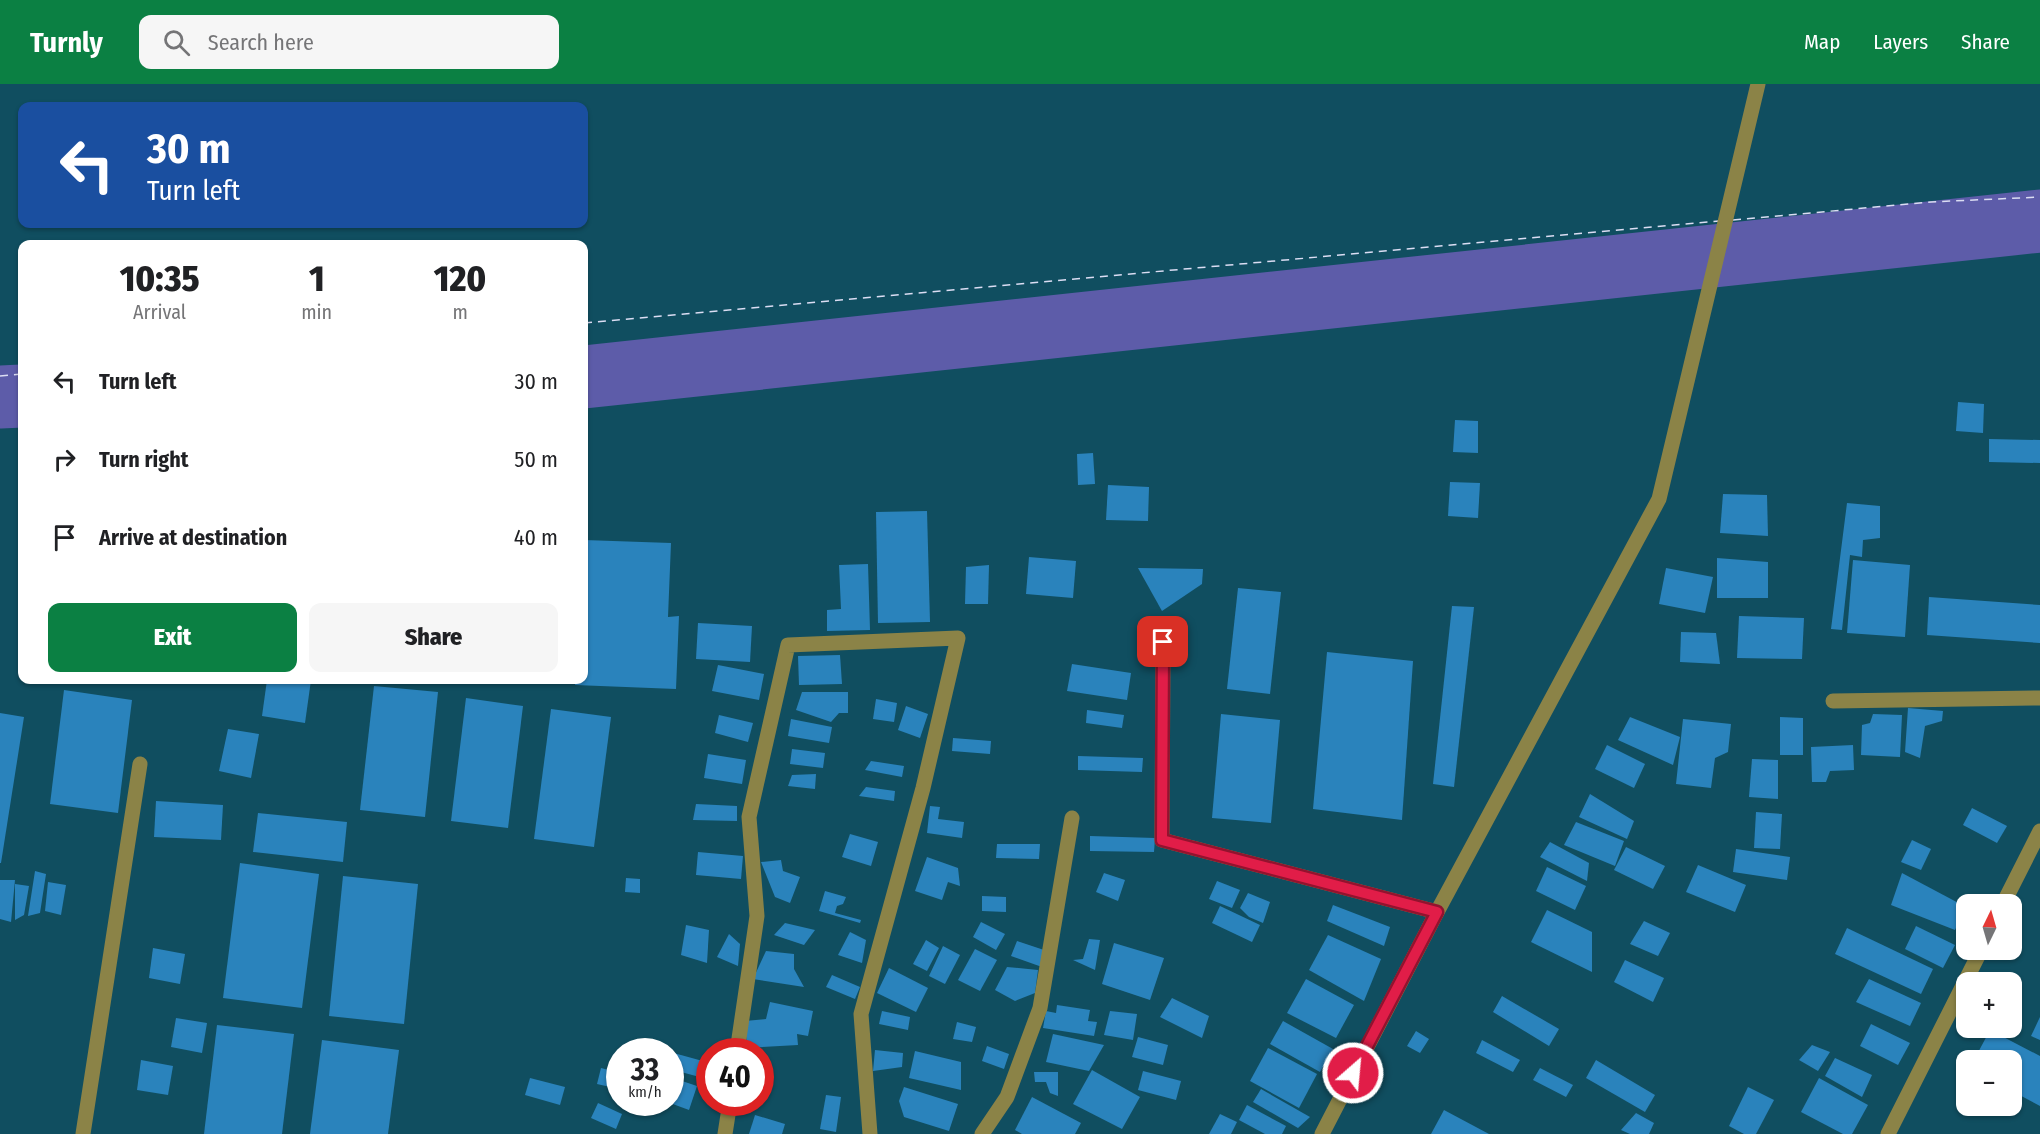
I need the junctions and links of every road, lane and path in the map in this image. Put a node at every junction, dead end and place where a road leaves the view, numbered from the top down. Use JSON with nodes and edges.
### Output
{"nodes":[{"id":1,"x":1758,"y":84,"type":"edge"},
{"id":2,"x":1163,"y":642,"type":"dead end"},
{"id":3,"x":2040,"y":698,"type":"edge"},
{"id":4,"x":1833,"y":700,"type":"dead end"},
{"id":5,"x":140,"y":764,"type":"dead end"},
{"id":6,"x":1072,"y":818,"type":"dead end"},
{"id":7,"x":2040,"y":831,"type":"edge"},
{"id":8,"x":2008,"y":894,"type":"edge"},
{"id":9,"x":1437,"y":912,"type":"junction"},
{"id":10,"x":1976,"y":960,"type":"edge"},
{"id":11,"x":739,"y":1038,"type":"edge"},
{"id":12,"x":728,"y":1116,"type":"edge"},
{"id":13,"x":83,"y":1134,"type":"edge"},
{"id":14,"x":725,"y":1134,"type":"edge"},
{"id":15,"x":870,"y":1134,"type":"edge"},
{"id":16,"x":982,"y":1134,"type":"edge"},
{"id":17,"x":1322,"y":1134,"type":"edge"},
{"id":18,"x":1888,"y":1134,"type":"edge"}],
"edges":[{"from":1,"to":9,"type":"street"},
{"from":2,"to":9,"type":"street"},
{"from":3,"to":4,"type":"street"},
{"from":5,"to":13,"type":"street"},
{"from":6,"to":16,"type":"street"},
{"from":7,"to":8,"type":"street"},
{"from":9,"to":17,"type":"street"},
{"from":10,"to":18,"type":"street"},
{"from":11,"to":15,"type":"street"},
{"from":12,"to":14,"type":"street"}]}
